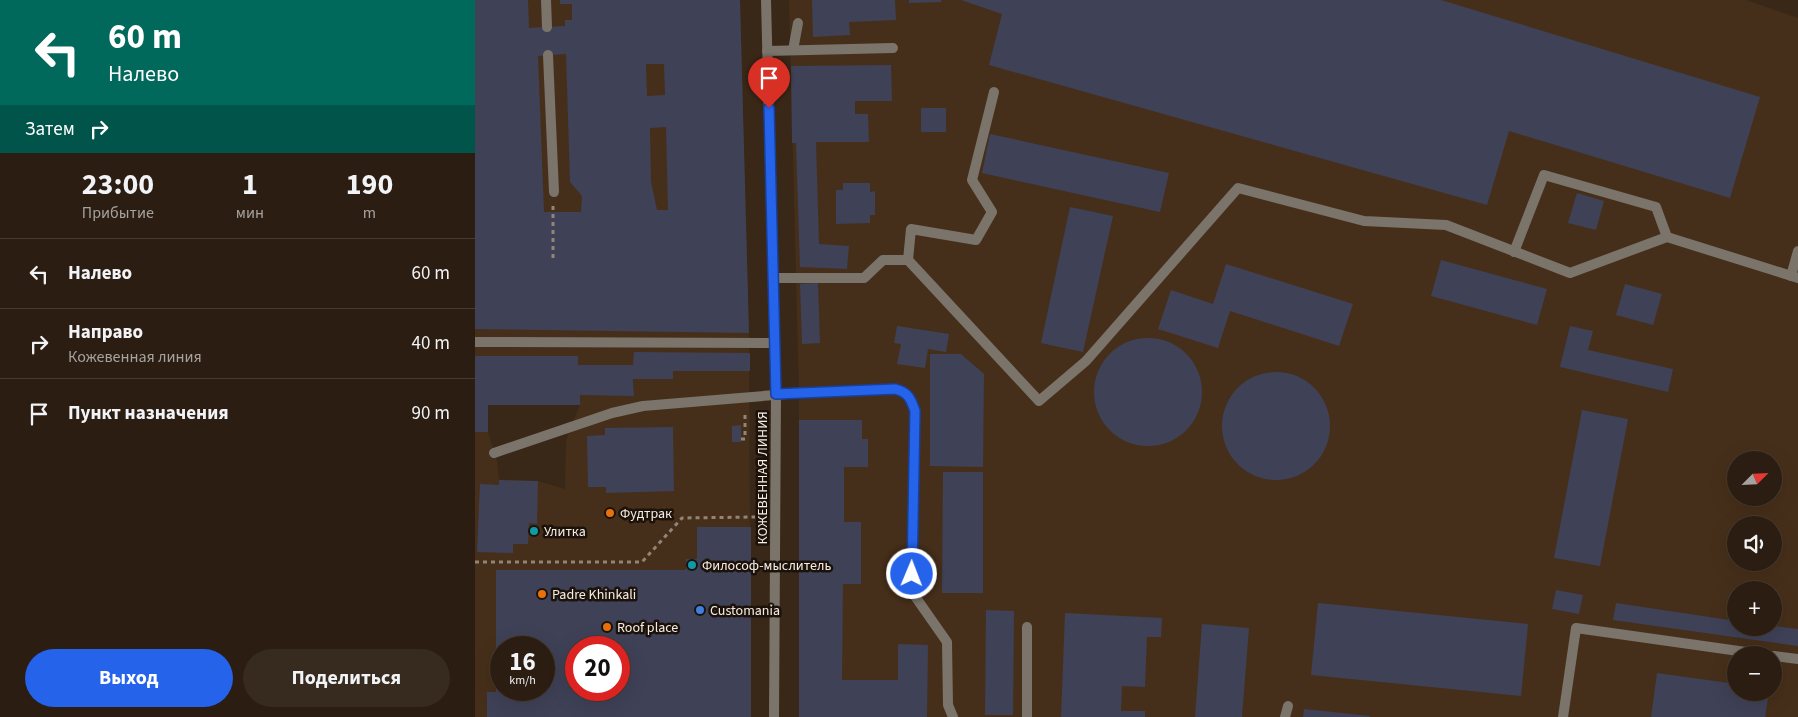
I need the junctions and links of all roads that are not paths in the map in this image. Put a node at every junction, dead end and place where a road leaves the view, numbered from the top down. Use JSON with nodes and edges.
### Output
{"nodes":[{"id":1,"x":546,"y":0,"type":"edge"},
{"id":2,"x":766,"y":0,"type":"edge"},
{"id":3,"x":798,"y":23,"type":"dead end"},
{"id":4,"x":547,"y":27,"type":"dead end"},
{"id":5,"x":893,"y":48,"type":"dead end"},
{"id":6,"x":793,"y":50,"type":"junction"},
{"id":7,"x":767,"y":51,"type":"junction"},
{"id":8,"x":548,"y":56,"type":"dead end"},
{"id":9,"x":994,"y":92,"type":"dead end"},
{"id":10,"x":555,"y":192,"type":"road end"},
{"id":11,"x":1667,"y":237,"type":"junction"},
{"id":12,"x":1798,"y":251,"type":"edge"},
{"id":13,"x":1515,"y":252,"type":"junction"},
{"id":14,"x":908,"y":260,"type":"junction"},
{"id":15,"x":1794,"y":277,"type":"edge"},
{"id":16,"x":774,"y":278,"type":"junction"},
{"id":17,"x":475,"y":342,"type":"edge"},
{"id":18,"x":775,"y":343,"type":"junction"},
{"id":19,"x":776,"y":394,"type":"junction"},
{"id":20,"x":494,"y":453,"type":"dead end"},
{"id":21,"x":1027,"y":627,"type":"dead end"},
{"id":22,"x":1727,"y":649,"type":"edge"},
{"id":23,"x":1782,"y":657,"type":"edge"},
{"id":24,"x":1798,"y":659,"type":"edge"},
{"id":25,"x":1288,"y":706,"type":"dead end"},
{"id":26,"x":774,"y":717,"type":"edge"},
{"id":27,"x":953,"y":717,"type":"edge"},
{"id":28,"x":1027,"y":717,"type":"edge"},
{"id":29,"x":1285,"y":717,"type":"edge"},
{"id":30,"x":1563,"y":717,"type":"edge"}],
"edges":[{"from":1,"to":4,"type":"street"},
{"from":2,"to":7,"type":"street","name":"КОЖЕВЕННАЯ ЛИНИЯ"},
{"from":3,"to":6,"type":"street"},
{"from":5,"to":6,"type":"street"},
{"from":6,"to":7,"type":"street"},
{"from":7,"to":16,"type":"street","name":"КОЖЕВЕННАЯ ЛИНИЯ"},
{"from":8,"to":10,"type":"street"},
{"from":9,"to":14,"type":"street"},
{"from":11,"to":13,"type":"street"},
{"from":11,"to":13,"type":"street"},
{"from":11,"to":15,"type":"street"},
{"from":12,"to":15,"type":"street"},
{"from":13,"to":14,"type":"street"},
{"from":14,"to":16,"type":"street"},
{"from":16,"to":18,"type":"street","name":"КОЖЕВЕННАЯ ЛИНИЯ"},
{"from":17,"to":18,"type":"street"},
{"from":18,"to":19,"type":"street","name":"КОЖЕВЕННАЯ ЛИНИЯ"},
{"from":19,"to":20,"type":"street"},
{"from":19,"to":26,"type":"street","name":"КОЖЕВЕННАЯ ЛИНИЯ"},
{"from":19,"to":27,"type":"street"},
{"from":21,"to":28,"type":"street"},
{"from":22,"to":30,"type":"street"},
{"from":23,"to":24,"type":"street"},
{"from":25,"to":29,"type":"street"}]}
